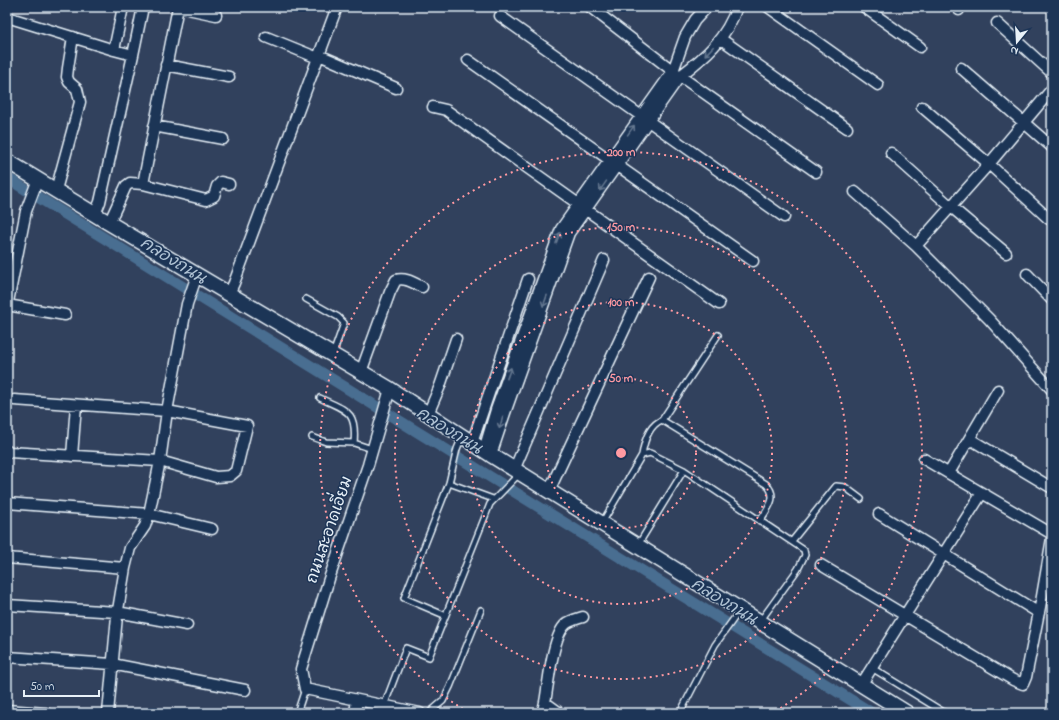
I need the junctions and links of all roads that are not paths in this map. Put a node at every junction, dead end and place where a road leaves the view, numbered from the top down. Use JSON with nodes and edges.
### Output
{"nodes":[{"id":1,"x":124,"y":7,"type":"edge"},
{"id":2,"x":143,"y":7,"type":"edge"},
{"id":3,"x":178,"y":7,"type":"edge"},
{"id":4,"x":337,"y":7,"type":"edge"},
{"id":5,"x":590,"y":7,"type":"edge"},
{"id":6,"x":707,"y":7,"type":"edge"},
{"id":7,"x":737,"y":7,"type":"edge"},
{"id":8,"x":768,"y":7,"type":"edge"},
{"id":9,"x":864,"y":7,"type":"edge"},
{"id":10,"x":216,"y":15,"type":"dead end"},
{"id":11,"x":500,"y":16,"type":"dead end"},
{"id":12,"x":7,"y":17,"type":"edge"},
{"id":13,"x":997,"y":23,"type":"dead end"},
{"id":14,"x":73,"y":37,"type":"junction"},
{"id":15,"x":266,"y":37,"type":"dead end"},
{"id":16,"x":721,"y":39,"type":"junction"},
{"id":17,"x":920,"y":47,"type":"dead end"},
{"id":18,"x":114,"y":50,"type":"junction"},
{"id":19,"x":133,"y":55,"type":"junction"},
{"id":20,"x":318,"y":57,"type":"junction"},
{"id":21,"x":468,"y":60,"type":"dead end"},
{"id":22,"x":166,"y":65,"type":"junction"},
{"id":23,"x":961,"y":68,"type":"dead end"},
{"id":24,"x":1052,"y":73,"type":"edge"},
{"id":25,"x":677,"y":74,"type":"junction"},
{"id":26,"x":230,"y":77,"type":"dead end"},
{"id":27,"x":878,"y":85,"type":"dead end"},
{"id":28,"x":396,"y":88,"type":"dead end"},
{"id":29,"x":1052,"y":89,"type":"edge"},
{"id":30,"x":433,"y":107,"type":"dead end"},
{"id":31,"x":922,"y":107,"type":"dead end"},
{"id":32,"x":645,"y":118,"type":"junction"},
{"id":33,"x":1023,"y":122,"type":"junction"},
{"id":34,"x":154,"y":126,"type":"junction"},
{"id":35,"x":847,"y":128,"type":"dead end"},
{"id":36,"x":223,"y":139,"type":"dead end"},
{"id":37,"x":1052,"y":147,"type":"edge"},
{"id":38,"x":891,"y":153,"type":"dead end"},
{"id":39,"x":7,"y":161,"type":"edge"},
{"id":40,"x":614,"y":163,"type":"junction"},
{"id":41,"x":989,"y":164,"type":"junction"},
{"id":42,"x":816,"y":172,"type":"dead end"},
{"id":43,"x":37,"y":183,"type":"junction"},
{"id":44,"x":143,"y":184,"type":"junction"},
{"id":45,"x":229,"y":184,"type":"dead end"},
{"id":46,"x":56,"y":190,"type":"junction"},
{"id":47,"x":855,"y":192,"type":"dead end"},
{"id":48,"x":950,"y":206,"type":"junction"},
{"id":49,"x":582,"y":207,"type":"junction"},
{"id":50,"x":95,"y":214,"type":"junction"},
{"id":51,"x":784,"y":217,"type":"dead end"},
{"id":52,"x":1049,"y":219,"type":"dead end"},
{"id":53,"x":109,"y":223,"type":"junction"},
{"id":54,"x":916,"y":246,"type":"junction"},
{"id":55,"x":1006,"y":253,"type":"dead end"},
{"id":56,"x":604,"y":260,"type":"dead end"},
{"id":57,"x":753,"y":261,"type":"dead end"},
{"id":58,"x":1027,"y":274,"type":"dead end"},
{"id":59,"x":649,"y":278,"type":"dead end"},
{"id":60,"x":195,"y":279,"type":"junction"},
{"id":61,"x":528,"y":279,"type":"dead end"},
{"id":62,"x":422,"y":287,"type":"dead end"},
{"id":63,"x":228,"y":294,"type":"junction"},
{"id":64,"x":306,"y":299,"type":"dead end"},
{"id":65,"x":1052,"y":300,"type":"edge"},
{"id":66,"x":719,"y":304,"type":"dead end"},
{"id":67,"x":7,"y":306,"type":"edge"},
{"id":68,"x":65,"y":315,"type":"dead end"},
{"id":69,"x":718,"y":335,"type":"dead end"},
{"id":70,"x":456,"y":338,"type":"dead end"},
{"id":71,"x":332,"y":355,"type":"junction"},
{"id":72,"x":360,"y":372,"type":"junction"},
{"id":73,"x":998,"y":390,"type":"dead end"},
{"id":74,"x":1052,"y":390,"type":"edge"},
{"id":75,"x":388,"y":395,"type":"junction"},
{"id":76,"x":320,"y":398,"type":"dead end"},
{"id":77,"x":14,"y":400,"type":"dead end"},
{"id":78,"x":76,"y":405,"type":"junction"},
{"id":79,"x":167,"y":411,"type":"junction"},
{"id":80,"x":428,"y":414,"type":"junction"},
{"id":81,"x":662,"y":420,"type":"junction"},
{"id":82,"x":312,"y":437,"type":"dead end"},
{"id":83,"x":970,"y":439,"type":"junction"},
{"id":84,"x":354,"y":443,"type":"junction"},
{"id":85,"x":473,"y":447,"type":"junction"},
{"id":86,"x":372,"y":449,"type":"junction"},
{"id":87,"x":9,"y":452,"type":"dead end"},
{"id":88,"x":642,"y":455,"type":"junction"},
{"id":89,"x":72,"y":456,"type":"junction"},
{"id":90,"x":924,"y":459,"type":"dead end"},
{"id":91,"x":160,"y":461,"type":"junction"},
{"id":92,"x":684,"y":470,"type":"junction"},
{"id":93,"x":950,"y":473,"type":"junction"},
{"id":94,"x":516,"y":474,"type":"junction"},
{"id":95,"x":449,"y":483,"type":"junction"},
{"id":96,"x":1052,"y":488,"type":"edge"},
{"id":97,"x":549,"y":491,"type":"junction"},
{"id":98,"x":982,"y":493,"type":"junction"},
{"id":99,"x":493,"y":499,"type":"junction"},
{"id":100,"x":861,"y":499,"type":"dead end"},
{"id":101,"x":7,"y":503,"type":"edge"},
{"id":102,"x":150,"y":514,"type":"junction"},
{"id":103,"x":879,"y":514,"type":"dead end"},
{"id":104,"x":760,"y":520,"type":"junction"},
{"id":105,"x":601,"y":524,"type":"junction"},
{"id":106,"x":212,"y":529,"type":"dead end"},
{"id":107,"x":1052,"y":534,"type":"edge"},
{"id":108,"x":1052,"y":538,"type":"edge"},
{"id":109,"x":792,"y":542,"type":"junction"},
{"id":110,"x":638,"y":546,"type":"junction"},
{"id":111,"x":943,"y":554,"type":"junction"},
{"id":112,"x":7,"y":558,"type":"edge"},
{"id":113,"x":821,"y":565,"type":"dead end"},
{"id":114,"x":125,"y":568,"type":"junction"},
{"id":115,"x":7,"y":605,"type":"edge"},
{"id":116,"x":481,"y":610,"type":"dead end"},
{"id":117,"x":117,"y":612,"type":"junction"},
{"id":118,"x":738,"y":613,"type":"junction"},
{"id":119,"x":1039,"y":613,"type":"junction"},
{"id":120,"x":444,"y":615,"type":"junction"},
{"id":121,"x":905,"y":616,"type":"junction"},
{"id":122,"x":583,"y":617,"type":"dead end"},
{"id":123,"x":760,"y":622,"type":"junction"},
{"id":124,"x":187,"y":625,"type":"dead end"},
{"id":125,"x":7,"y":657,"type":"edge"},
{"id":126,"x":112,"y":664,"type":"junction"},
{"id":127,"x":872,"y":668,"type":"junction"},
{"id":128,"x":304,"y":685,"type":"junction"},
{"id":129,"x":861,"y":685,"type":"junction"},
{"id":130,"x":245,"y":690,"type":"dead end"},
{"id":131,"x":357,"y":700,"type":"junction"},
{"id":132,"x":546,"y":703,"type":"junction"},
{"id":133,"x":384,"y":706,"type":"junction"},
{"id":134,"x":7,"y":710,"type":"edge"},
{"id":135,"x":414,"y":712,"type":"edge"},
{"id":136,"x":46,"y":713,"type":"edge"},
{"id":137,"x":108,"y":713,"type":"edge"},
{"id":138,"x":297,"y":713,"type":"edge"},
{"id":139,"x":355,"y":713,"type":"edge"},
{"id":140,"x":429,"y":713,"type":"edge"},
{"id":141,"x":542,"y":713,"type":"edge"},
{"id":142,"x":560,"y":713,"type":"edge"},
{"id":143,"x":680,"y":713,"type":"edge"},
{"id":144,"x":907,"y":713,"type":"edge"},
{"id":145,"x":946,"y":713,"type":"edge"}],
"edges":[{"from":1,"to":18,"type":"street"},
{"from":2,"to":19,"type":"street"},
{"from":3,"to":10,"type":"street"},
{"from":3,"to":22,"type":"street"},
{"from":4,"to":20,"type":"street"},
{"from":5,"to":25,"type":"street"},
{"from":6,"to":25,"type":"street"},
{"from":7,"to":16,"type":"street"},
{"from":8,"to":27,"type":"street"},
{"from":9,"to":17,"type":"street"},
{"from":11,"to":32,"type":"street"},
{"from":12,"to":14,"type":"street"},
{"from":13,"to":24,"type":"street"},
{"from":14,"to":18,"type":"street"},
{"from":14,"to":46,"type":"street"},
{"from":15,"to":20,"type":"street"},
{"from":16,"to":25,"type":"street","one_way":true},
{"from":16,"to":35,"type":"street"},
{"from":18,"to":19,"type":"street"},
{"from":19,"to":50,"type":"street"},
{"from":20,"to":28,"type":"street"},
{"from":20,"to":63,"type":"street"},
{"from":21,"to":40,"type":"street"},
{"from":22,"to":26,"type":"street"},
{"from":22,"to":34,"type":"street"},
{"from":23,"to":33,"type":"street"},
{"from":25,"to":32,"type":"street"},
{"from":25,"to":42,"type":"street"},
{"from":29,"to":33,"type":"street"},
{"from":30,"to":49,"type":"street"},
{"from":31,"to":41,"type":"street"},
{"from":32,"to":40,"type":"street"},
{"from":32,"to":51,"type":"street"},
{"from":33,"to":37,"type":"street"},
{"from":33,"to":41,"type":"street"},
{"from":34,"to":36,"type":"street"},
{"from":34,"to":44,"type":"street"},
{"from":38,"to":48,"type":"street"},
{"from":39,"to":43,"type":"street"},
{"from":40,"to":49,"type":"street"},
{"from":40,"to":57,"type":"street"},
{"from":41,"to":48,"type":"street"},
{"from":41,"to":52,"type":"street"},
{"from":43,"to":46,"type":"street"},
{"from":43,"to":67,"type":"street"},
{"from":44,"to":45,"type":"street"},
{"from":44,"to":53,"type":"street"},
{"from":46,"to":50,"type":"street"},
{"from":47,"to":54,"type":"street"},
{"from":48,"to":54,"type":"street"},
{"from":48,"to":55,"type":"street"},
{"from":49,"to":66,"type":"street"},
{"from":49,"to":85,"type":"street"},
{"from":50,"to":53,"type":"street"},
{"from":53,"to":60,"type":"street"},
{"from":54,"to":74,"type":"street"},
{"from":56,"to":94,"type":"street"},
{"from":58,"to":65,"type":"street"},
{"from":59,"to":97,"type":"street"},
{"from":60,"to":63,"type":"street"},
{"from":60,"to":79,"type":"street"},
{"from":61,"to":85,"type":"street"},
{"from":62,"to":72,"type":"street"},
{"from":63,"to":71,"type":"street"},
{"from":64,"to":71,"type":"lane"},
{"from":67,"to":68,"type":"street"},
{"from":69,"to":81,"type":"lane"},
{"from":70,"to":80,"type":"street"},
{"from":71,"to":72,"type":"street"},
{"from":72,"to":75,"type":"street"},
{"from":73,"to":83,"type":"street"},
{"from":75,"to":80,"type":"street"},
{"from":75,"to":86,"type":"street","name":"ถนนสะอาดเอี่ยม"},
{"from":76,"to":84,"type":"lane"},
{"from":77,"to":78,"type":"street"},
{"from":78,"to":79,"type":"street"},
{"from":78,"to":89,"type":"street"},
{"from":79,"to":91,"type":"street"},
{"from":79,"to":91,"type":"street"},
{"from":80,"to":85,"type":"street"},
{"from":81,"to":88,"type":"lane"},
{"from":81,"to":104,"type":"lane"},
{"from":82,"to":84,"type":"lane"},
{"from":83,"to":93,"type":"street"},
{"from":83,"to":96,"type":"street"},
{"from":84,"to":86,"type":"lane"},
{"from":85,"to":94,"type":"street"},
{"from":85,"to":95,"type":"lane"},
{"from":86,"to":128,"type":"street","name":"ถนนสะอาดเอี่ยม"},
{"from":87,"to":89,"type":"street"},
{"from":88,"to":92,"type":"lane"},
{"from":88,"to":105,"type":"lane"},
{"from":89,"to":91,"type":"street"},
{"from":90,"to":93,"type":"street"},
{"from":91,"to":102,"type":"street"},
{"from":92,"to":104,"type":"lane"},
{"from":92,"to":110,"type":"lane"},
{"from":93,"to":98,"type":"street"},
{"from":94,"to":97,"type":"street"},
{"from":94,"to":99,"type":"lane"},
{"from":95,"to":99,"type":"lane"},
{"from":95,"to":120,"type":"lane"},
{"from":97,"to":105,"type":"street"},
{"from":98,"to":107,"type":"street"},
{"from":98,"to":111,"type":"street"},
{"from":99,"to":120,"type":"lane"},
{"from":100,"to":109,"type":"lane"},
{"from":101,"to":102,"type":"street"},
{"from":102,"to":106,"type":"street"},
{"from":102,"to":114,"type":"street"},
{"from":103,"to":111,"type":"street"},
{"from":104,"to":109,"type":"lane"},
{"from":105,"to":110,"type":"street"},
{"from":108,"to":119,"type":"street"},
{"from":109,"to":123,"type":"lane"},
{"from":110,"to":118,"type":"street"},
{"from":111,"to":119,"type":"street"},
{"from":111,"to":121,"type":"street"},
{"from":112,"to":114,"type":"street"},
{"from":113,"to":121,"type":"street"},
{"from":114,"to":117,"type":"street"},
{"from":115,"to":117,"type":"street"},
{"from":116,"to":140,"type":"lane"},
{"from":117,"to":124,"type":"street"},
{"from":117,"to":126,"type":"street"},
{"from":118,"to":123,"type":"street"},
{"from":118,"to":143,"type":"lane"},
{"from":119,"to":121,"type":"street"},
{"from":120,"to":133,"type":"lane"},
{"from":121,"to":127,"type":"street"},
{"from":122,"to":132,"type":"street"},
{"from":123,"to":129,"type":"street"},
{"from":125,"to":126,"type":"street"},
{"from":126,"to":130,"type":"street"},
{"from":126,"to":137,"type":"street"},
{"from":127,"to":129,"type":"street"},
{"from":127,"to":145,"type":"lane"},
{"from":128,"to":131,"type":"street"},
{"from":128,"to":138,"type":"lane"},
{"from":129,"to":144,"type":"street"},
{"from":131,"to":133,"type":"street"},
{"from":131,"to":139,"type":"street"},
{"from":132,"to":141,"type":"street"},
{"from":132,"to":142,"type":"street"},
{"from":133,"to":135,"type":"street"},
{"from":134,"to":136,"type":"street"}]}
